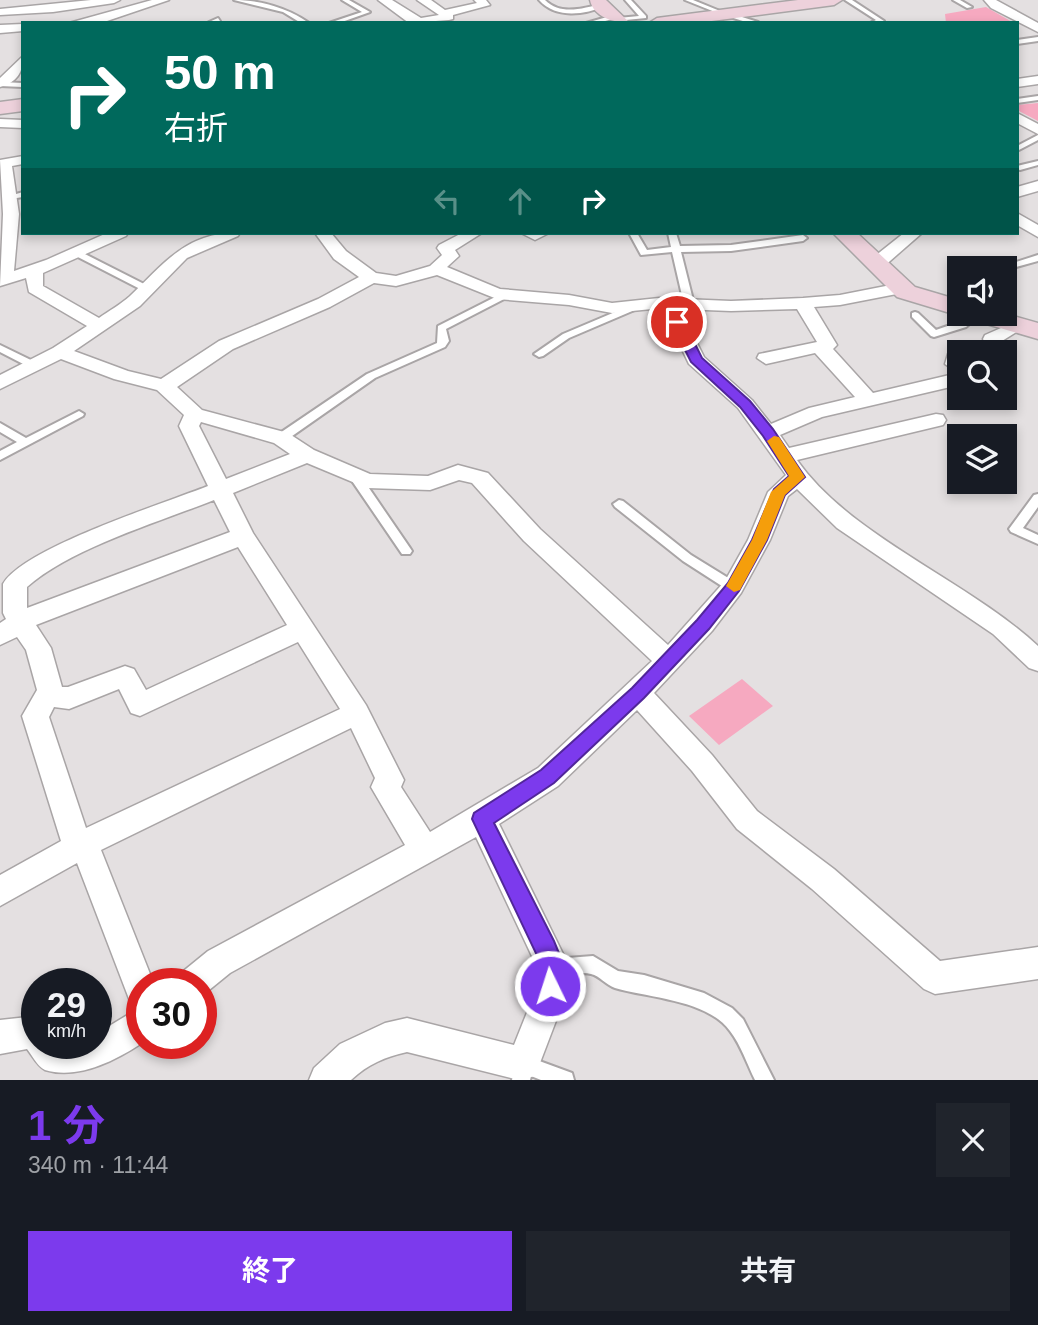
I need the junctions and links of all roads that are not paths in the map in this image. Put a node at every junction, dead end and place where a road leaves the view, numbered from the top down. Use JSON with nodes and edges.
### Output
{"nodes":[{"id":1,"x":114,"y":0,"type":"edge"},
{"id":2,"x":163,"y":0,"type":"edge"},
{"id":3,"x":237,"y":0,"type":"edge"},
{"id":4,"x":345,"y":0,"type":"edge"},
{"id":5,"x":384,"y":0,"type":"edge"},
{"id":6,"x":424,"y":0,"type":"edge"},
{"id":7,"x":480,"y":0,"type":"edge"},
{"id":8,"x":542,"y":0,"type":"edge"},
{"id":9,"x":628,"y":0,"type":"edge"},
{"id":10,"x":688,"y":0,"type":"edge"},
{"id":11,"x":834,"y":0,"type":"edge"},
{"id":12,"x":848,"y":0,"type":"edge"},
{"id":13,"x":956,"y":0,"type":"edge"},
{"id":14,"x":990,"y":0,"type":"edge"},
{"id":15,"x":794,"y":2,"type":"edge"},
{"id":16,"x":969,"y":7,"type":"dead end"},
{"id":17,"x":608,"y":10,"type":"edge"},
{"id":18,"x":0,"y":12,"type":"edge"},
{"id":19,"x":721,"y":12,"type":"junction"},
{"id":20,"x":445,"y":13,"type":"junction"},
{"id":21,"x":111,"y":17,"type":"junction"},
{"id":22,"x":87,"y":21,"type":"edge"},
{"id":23,"x":122,"y":21,"type":"edge"},
{"id":24,"x":302,"y":21,"type":"edge"},
{"id":25,"x":338,"y":21,"type":"edge"},
{"id":26,"x":416,"y":21,"type":"edge"},
{"id":27,"x":434,"y":21,"type":"edge"},
{"id":28,"x":592,"y":21,"type":"edge"},
{"id":29,"x":669,"y":21,"type":"edge"},
{"id":30,"x":750,"y":21,"type":"edge"},
{"id":31,"x":881,"y":21,"type":"edge"},
{"id":32,"x":21,"y":27,"type":"edge"},
{"id":33,"x":0,"y":29,"type":"edge"},
{"id":34,"x":1038,"y":29,"type":"edge"},
{"id":35,"x":1038,"y":39,"type":"edge"},
{"id":36,"x":1019,"y":42,"type":"edge"},
{"id":37,"x":21,"y":63,"type":"edge"},
{"id":38,"x":1038,"y":80,"type":"edge"},
{"id":39,"x":1019,"y":83,"type":"edge"},
{"id":40,"x":0,"y":84,"type":"edge"},
{"id":41,"x":21,"y":85,"type":"edge"},
{"id":42,"x":1038,"y":98,"type":"edge"},
{"id":43,"x":1019,"y":101,"type":"edge"},
{"id":44,"x":0,"y":108,"type":"edge"},
{"id":45,"x":21,"y":117,"type":"edge"},
{"id":46,"x":21,"y":117,"type":"edge"},
{"id":47,"x":1019,"y":118,"type":"edge"},
{"id":48,"x":0,"y":123,"type":"edge"},
{"id":49,"x":1036,"y":129,"type":"edge"},
{"id":50,"x":1019,"y":147,"type":"edge"},
{"id":51,"x":21,"y":160,"type":"edge"},
{"id":52,"x":1038,"y":163,"type":"edge"},
{"id":53,"x":2,"y":164,"type":"edge"},
{"id":54,"x":1020,"y":168,"type":"dead end"},
{"id":55,"x":1038,"y":186,"type":"edge"},
{"id":56,"x":1019,"y":191,"type":"edge"},
{"id":57,"x":16,"y":196,"type":"edge"},
{"id":58,"x":1019,"y":219,"type":"edge"},
{"id":59,"x":1038,"y":232,"type":"edge"},
{"id":60,"x":5,"y":234,"type":"edge"},
{"id":61,"x":115,"y":235,"type":"edge"},
{"id":62,"x":227,"y":235,"type":"edge"},
{"id":63,"x":325,"y":235,"type":"edge"},
{"id":64,"x":470,"y":235,"type":"edge"},
{"id":65,"x":634,"y":235,"type":"edge"},
{"id":66,"x":673,"y":235,"type":"edge"},
{"id":67,"x":846,"y":235,"type":"edge"},
{"id":68,"x":912,"y":235,"type":"edge"},
{"id":69,"x":803,"y":238,"type":"dead end"},
{"id":70,"x":676,"y":249,"type":"junction"},
{"id":71,"x":75,"y":252,"type":"junction"},
{"id":72,"x":1038,"y":258,"type":"edge"},
{"id":73,"x":876,"y":264,"type":"junction"},
{"id":74,"x":1017,"y":264,"type":"edge"},
{"id":75,"x":438,"y":269,"type":"junction"},
{"id":76,"x":33,"y":271,"type":"junction"},
{"id":77,"x":371,"y":277,"type":"junction"},
{"id":78,"x":3,"y":280,"type":"edge"},
{"id":79,"x":901,"y":288,"type":"junction"},
{"id":80,"x":147,"y":289,"type":"junction"},
{"id":81,"x":505,"y":295,"type":"junction"},
{"id":82,"x":803,"y":303,"type":"junction"},
{"id":83,"x":678,"y":304,"type":"junction"},
{"id":84,"x":947,"y":304,"type":"edge"},
{"id":85,"x":634,"y":307,"type":"junction"},
{"id":86,"x":915,"y":315,"type":"dead end"},
{"id":87,"x":98,"y":326,"type":"junction"},
{"id":88,"x":959,"y":326,"type":"edge"},
{"id":89,"x":1028,"y":328,"type":"edge"},
{"id":90,"x":993,"y":340,"type":"edge"},
{"id":91,"x":820,"y":347,"type":"junction"},
{"id":92,"x":0,"y":348,"type":"edge"},
{"id":93,"x":60,"y":352,"type":"junction"},
{"id":94,"x":539,"y":354,"type":"dead end"},
{"id":95,"x":766,"y":358,"type":"dead end"},
{"id":96,"x":33,"y":365,"type":"junction"},
{"id":97,"x":947,"y":382,"type":"edge"},
{"id":98,"x":0,"y":383,"type":"edge"},
{"id":99,"x":164,"y":386,"type":"junction"},
{"id":100,"x":894,"y":394,"type":"junction"},
{"id":101,"x":869,"y":400,"type":"junction"},
{"id":102,"x":79,"y":414,"type":"dead end"},
{"id":103,"x":195,"y":414,"type":"junction"},
{"id":104,"x":0,"y":426,"type":"edge"},
{"id":105,"x":768,"y":433,"type":"junction"},
{"id":106,"x":281,"y":438,"type":"junction"},
{"id":107,"x":26,"y":443,"type":"junction"},
{"id":108,"x":307,"y":455,"type":"junction"},
{"id":109,"x":0,"y":456,"type":"edge"},
{"id":110,"x":791,"y":466,"type":"junction"},
{"id":111,"x":354,"y":475,"type":"junction"},
{"id":112,"x":218,"y":490,"type":"junction"},
{"id":113,"x":1038,"y":498,"type":"edge"},
{"id":114,"x":619,"y":504,"type":"dead end"},
{"id":115,"x":243,"y":536,"type":"junction"},
{"id":116,"x":1038,"y":540,"type":"edge"},
{"id":117,"x":406,"y":551,"type":"dead end"},
{"id":118,"x":733,"y":587,"type":"junction"},
{"id":119,"x":22,"y":622,"type":"junction"},
{"id":120,"x":303,"y":628,"type":"junction"},
{"id":121,"x":0,"y":635,"type":"edge"},
{"id":122,"x":667,"y":660,"type":"junction"},
{"id":123,"x":1038,"y":661,"type":"edge"},
{"id":124,"x":638,"y":693,"type":"junction"},
{"id":125,"x":47,"y":696,"type":"junction"},
{"id":126,"x":357,"y":713,"type":"junction"},
{"id":127,"x":482,"y":819,"type":"junction"},
{"id":128,"x":81,"y":846,"type":"junction"},
{"id":129,"x":424,"y":849,"type":"junction"},
{"id":130,"x":0,"y":891,"type":"edge"},
{"id":131,"x":1038,"y":963,"type":"edge"},
{"id":132,"x":132,"y":968,"type":"edge"},
{"id":133,"x":212,"y":968,"type":"edge"},
{"id":134,"x":554,"y":968,"type":"junction"},
{"id":135,"x":21,"y":1033,"type":"edge"},
{"id":136,"x":0,"y":1037,"type":"edge"},
{"id":137,"x":57,"y":1059,"type":"edge"},
{"id":138,"x":80,"y":1059,"type":"edge"},
{"id":139,"x":522,"y":1072,"type":"edge"},
{"id":140,"x":326,"y":1080,"type":"edge"},
{"id":141,"x":565,"y":1080,"type":"edge"},
{"id":142,"x":765,"y":1080,"type":"edge"}],
"edges":[{"from":1,"to":18,"type":"street"},
{"from":2,"to":21,"type":"street"},
{"from":3,"to":24,"type":"lane"},
{"from":4,"to":25,"type":"lane"},
{"from":5,"to":26,"type":"street"},
{"from":6,"to":20,"type":"street"},
{"from":7,"to":20,"type":"street"},
{"from":8,"to":17,"type":"lane"},
{"from":9,"to":17,"type":"lane"},
{"from":10,"to":19,"type":"lane"},
{"from":11,"to":15,"type":"main road"},
{"from":12,"to":31,"type":"lane"},
{"from":13,"to":16,"type":"lane"},
{"from":14,"to":34,"type":"street"},
{"from":15,"to":19,"type":"main road"},
{"from":17,"to":28,"type":"lane"},
{"from":19,"to":29,"type":"main road"},
{"from":19,"to":30,"type":"lane"},
{"from":20,"to":27,"type":"street"},
{"from":21,"to":22,"type":"street"},
{"from":21,"to":23,"type":"street"},
{"from":32,"to":33,"type":"street"},
{"from":35,"to":36,"type":"lane"},
{"from":37,"to":40,"type":"street"},
{"from":38,"to":39,"type":"street"},
{"from":40,"to":41,"type":"lane"},
{"from":42,"to":43,"type":"lane"},
{"from":44,"to":45,"type":"main road"},
{"from":46,"to":48,"type":"street"},
{"from":47,"to":49,"type":"street"},
{"from":49,"to":50,"type":"lane"},
{"from":51,"to":53,"type":"street"},
{"from":52,"to":54,"type":"lane"},
{"from":53,"to":57,"type":"street"},
{"from":55,"to":56,"type":"street"},
{"from":57,"to":60,"type":"street"},
{"from":58,"to":59,"type":"street"},
{"from":60,"to":78,"type":"street"},
{"from":61,"to":71,"type":"street"},
{"from":62,"to":80,"type":"street"},
{"from":63,"to":77,"type":"street"},
{"from":64,"to":75,"type":"street"},
{"from":65,"to":70,"type":"lane"},
{"from":66,"to":70,"type":"lane"},
{"from":67,"to":73,"type":"main road"},
{"from":68,"to":73,"type":"street"},
{"from":69,"to":70,"type":"lane"},
{"from":70,"to":83,"type":"lane"},
{"from":71,"to":76,"type":"street"},
{"from":71,"to":80,"type":"lane"},
{"from":72,"to":74,"type":"lane"},
{"from":73,"to":79,"type":"main road"},
{"from":75,"to":77,"type":"street"},
{"from":75,"to":81,"type":"street"},
{"from":76,"to":78,"type":"street"},
{"from":76,"to":87,"type":"street"},
{"from":77,"to":99,"type":"street"},
{"from":79,"to":82,"type":"street"},
{"from":79,"to":84,"type":"main road"},
{"from":80,"to":87,"type":"street"},
{"from":81,"to":85,"type":"street"},
{"from":81,"to":106,"type":"lane"},
{"from":82,"to":83,"type":"street"},
{"from":82,"to":91,"type":"street"},
{"from":83,"to":85,"type":"street"},
{"from":83,"to":105,"type":"street"},
{"from":85,"to":94,"type":"lane"},
{"from":86,"to":88,"type":"lane"},
{"from":87,"to":93,"type":"street"},
{"from":89,"to":90,"type":"street"},
{"from":91,"to":95,"type":"street"},
{"from":91,"to":101,"type":"street"},
{"from":92,"to":96,"type":"lane"},
{"from":93,"to":96,"type":"street"},
{"from":93,"to":99,"type":"street"},
{"from":96,"to":98,"type":"street"},
{"from":97,"to":100,"type":"street"},
{"from":99,"to":103,"type":"street"},
{"from":100,"to":101,"type":"street"},
{"from":100,"to":110,"type":"street"},
{"from":101,"to":105,"type":"street"},
{"from":102,"to":107,"type":"lane"},
{"from":103,"to":106,"type":"street"},
{"from":103,"to":112,"type":"street"},
{"from":104,"to":107,"type":"lane"},
{"from":105,"to":110,"type":"street"},
{"from":106,"to":108,"type":"street"},
{"from":107,"to":109,"type":"lane"},
{"from":108,"to":111,"type":"street"},
{"from":108,"to":112,"type":"street"},
{"from":110,"to":118,"type":"street"},
{"from":110,"to":123,"type":"street"},
{"from":111,"to":117,"type":"lane"},
{"from":111,"to":122,"type":"street"},
{"from":112,"to":115,"type":"street"},
{"from":112,"to":119,"type":"street"},
{"from":113,"to":116,"type":"lane"},
{"from":114,"to":118,"type":"lane"},
{"from":115,"to":119,"type":"street"},
{"from":115,"to":120,"type":"street"},
{"from":118,"to":122,"type":"street"},
{"from":119,"to":121,"type":"street"},
{"from":119,"to":125,"type":"street"},
{"from":120,"to":125,"type":"street"},
{"from":120,"to":126,"type":"street"},
{"from":122,"to":124,"type":"street"},
{"from":124,"to":127,"type":"street"},
{"from":124,"to":131,"type":"street"},
{"from":125,"to":128,"type":"street"},
{"from":126,"to":128,"type":"street"},
{"from":126,"to":129,"type":"street"},
{"from":127,"to":129,"type":"street"},
{"from":127,"to":134,"type":"street"},
{"from":128,"to":130,"type":"street"},
{"from":128,"to":132,"type":"street"},
{"from":129,"to":133,"type":"street"},
{"from":134,"to":139,"type":"street"},
{"from":134,"to":142,"type":"lane"},
{"from":135,"to":136,"type":"street"},
{"from":137,"to":138,"type":"street"},
{"from":139,"to":140,"type":"street"},
{"from":139,"to":141,"type":"lane"}]}
